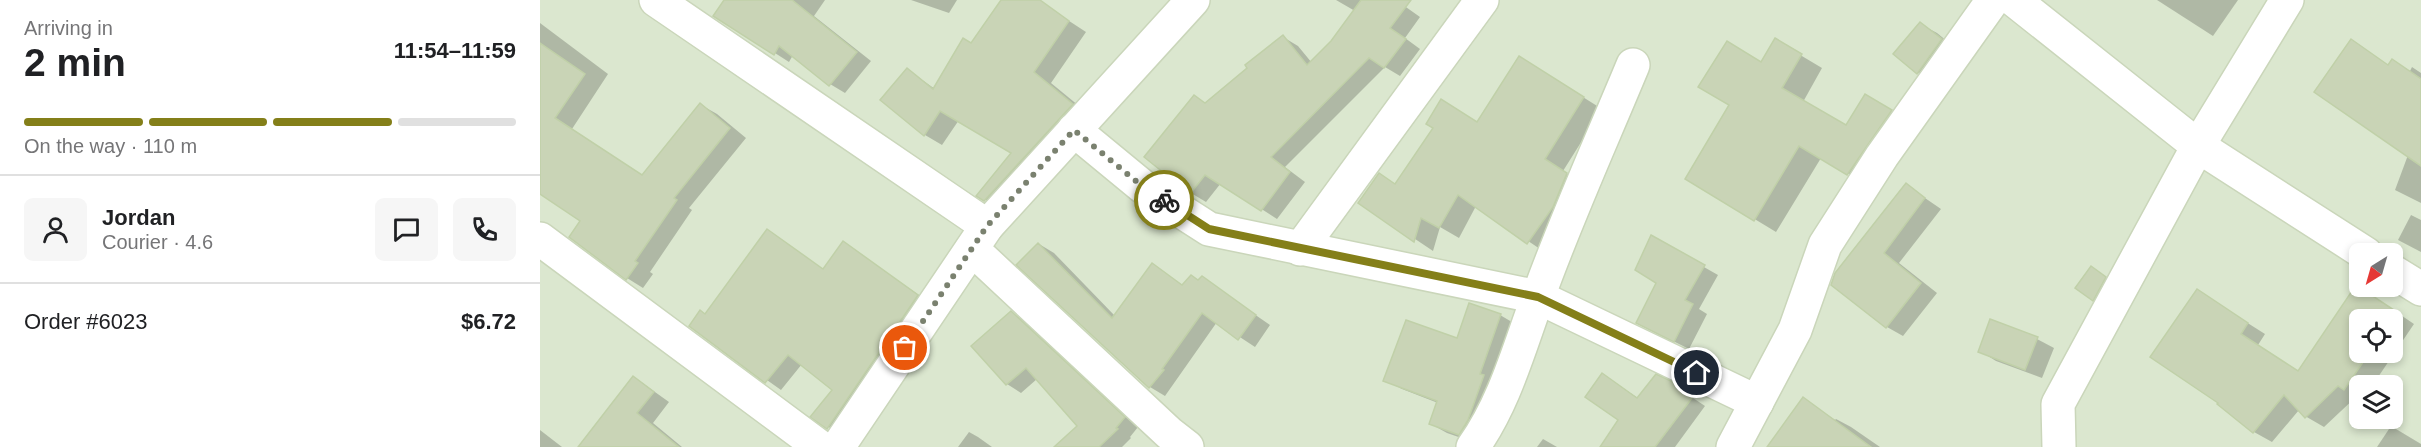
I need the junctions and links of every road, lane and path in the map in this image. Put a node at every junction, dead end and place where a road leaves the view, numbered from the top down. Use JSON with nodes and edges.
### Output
{"nodes":[{"id":1,"x":656,"y":0,"type":"edge"},
{"id":2,"x":1482,"y":0,"type":"edge"},
{"id":3,"x":1992,"y":0,"type":"edge"},
{"id":4,"x":2014,"y":0,"type":"edge"},
{"id":5,"x":2287,"y":0,"type":"edge"},
{"id":6,"x":1188,"y":2,"type":"edge"},
{"id":7,"x":1633,"y":65,"type":"dead end"},
{"id":8,"x":1074,"y":130,"type":"junction"},
{"id":9,"x":2198,"y":146,"type":"junction"},
{"id":10,"x":980,"y":237,"type":"junction"},
{"id":11,"x":540,"y":239,"type":"edge"},
{"id":12,"x":2349,"y":243,"type":"edge"},
{"id":13,"x":1300,"y":249,"type":"junction"},
{"id":14,"x":2403,"y":277,"type":"edge"},
{"id":15,"x":2421,"y":289,"type":"edge"},
{"id":16,"x":1538,"y":297,"type":"junction"},
{"id":17,"x":1757,"y":402,"type":"junction"},
{"id":18,"x":820,"y":447,"type":"edge"},
{"id":19,"x":838,"y":447,"type":"edge"},
{"id":20,"x":1187,"y":447,"type":"edge"},
{"id":21,"x":1473,"y":447,"type":"edge"},
{"id":22,"x":1733,"y":447,"type":"edge"},
{"id":23,"x":2059,"y":447,"type":"edge"}],
"edges":[{"from":1,"to":10,"type":"street"},
{"from":2,"to":13,"type":"street"},
{"from":3,"to":17,"type":"street"},
{"from":4,"to":9,"type":"street"},
{"from":5,"to":9,"type":"street"},
{"from":6,"to":8,"type":"street"},
{"from":7,"to":16,"type":"street"},
{"from":8,"to":10,"type":"street"},
{"from":8,"to":13,"type":"street"},
{"from":9,"to":12,"type":"street"},
{"from":9,"to":23,"type":"street"},
{"from":10,"to":19,"type":"street"},
{"from":10,"to":20,"type":"street"},
{"from":11,"to":18,"type":"street"},
{"from":13,"to":16,"type":"street"},
{"from":14,"to":15,"type":"street"},
{"from":16,"to":17,"type":"street"},
{"from":16,"to":21,"type":"street"},
{"from":17,"to":22,"type":"street"}]}
